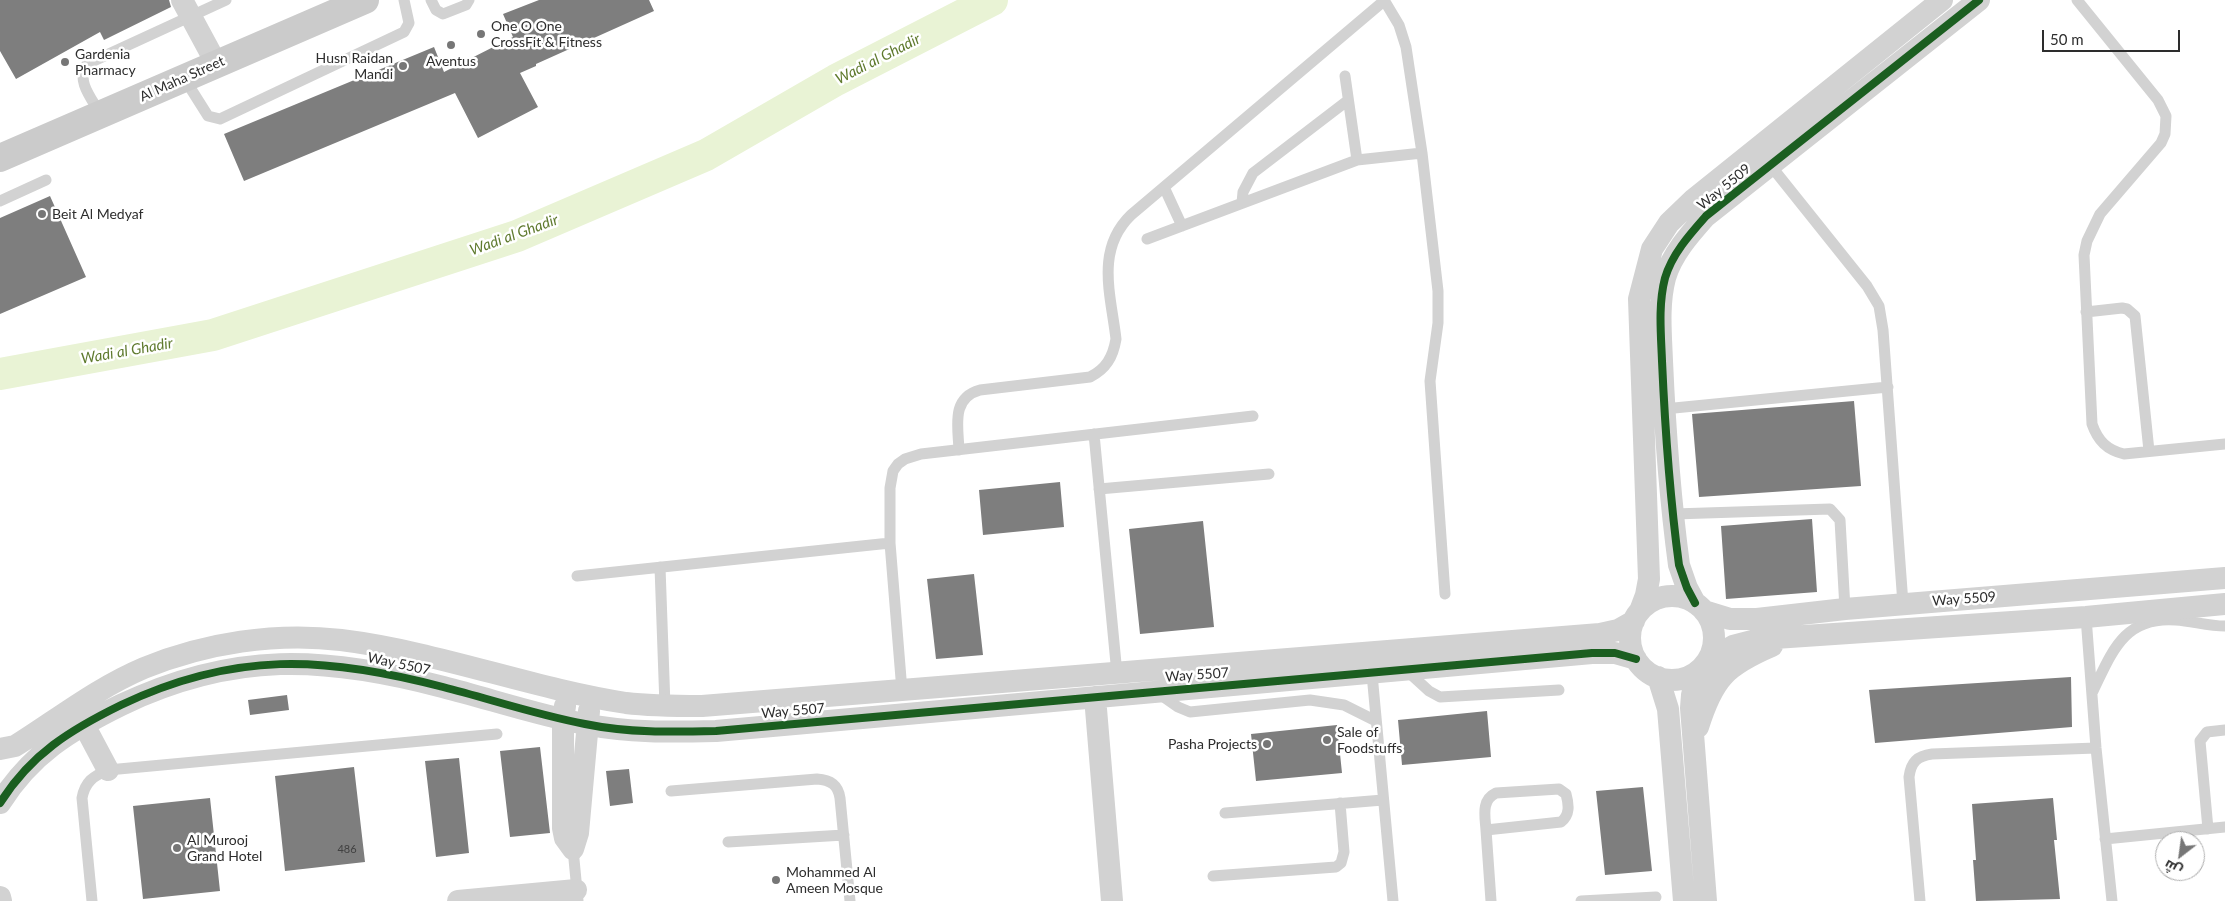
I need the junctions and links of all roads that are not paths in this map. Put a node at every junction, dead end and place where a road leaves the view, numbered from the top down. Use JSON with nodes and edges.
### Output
{"nodes":[{"id":1,"x":226,"y":0,"type":"edge"},
{"id":2,"x":364,"y":0,"type":"edge"},
{"id":3,"x":404,"y":0,"type":"edge"},
{"id":4,"x":431,"y":0,"type":"edge"},
{"id":5,"x":469,"y":0,"type":"edge"},
{"id":6,"x":1384,"y":0,"type":"edge"},
{"id":7,"x":1942,"y":0,"type":"edge"},
{"id":8,"x":1979,"y":0,"type":"edge"},
{"id":9,"x":2077,"y":0,"type":"edge"},
{"id":10,"x":187,"y":8,"type":"edge"},
{"id":11,"x":216,"y":63,"type":"junction"},
{"id":12,"x":1345,"y":76,"type":"dead end"},
{"id":13,"x":184,"y":78,"type":"junction"},
{"id":14,"x":1347,"y":101,"type":"junction"},
{"id":15,"x":102,"y":115,"type":"junction"},
{"id":16,"x":1422,"y":153,"type":"junction"},
{"id":17,"x":0,"y":158,"type":"edge"},
{"id":18,"x":1357,"y":160,"type":"junction"},
{"id":19,"x":1771,"y":166,"type":"junction"},
{"id":20,"x":46,"y":180,"type":"dead end"},
{"id":21,"x":1164,"y":187,"type":"junction"},
{"id":22,"x":0,"y":201,"type":"edge"},
{"id":23,"x":1242,"y":203,"type":"junction"},
{"id":24,"x":1182,"y":226,"type":"junction"},
{"id":25,"x":1147,"y":239,"type":"dead end"},
{"id":26,"x":2086,"y":312,"type":"junction"},
{"id":27,"x":1888,"y":387,"type":"junction"},
{"id":28,"x":1664,"y":409,"type":"junction"},
{"id":29,"x":1253,"y":416,"type":"dead end"},
{"id":30,"x":1094,"y":434,"type":"junction"},
{"id":31,"x":2225,"y":444,"type":"edge"},
{"id":32,"x":960,"y":450,"type":"junction"},
{"id":33,"x":2149,"y":451,"type":"junction"},
{"id":34,"x":1269,"y":474,"type":"dead end"},
{"id":35,"x":1098,"y":489,"type":"junction"},
{"id":36,"x":1674,"y":514,"type":"junction"},
{"id":37,"x":890,"y":543,"type":"junction"},
{"id":38,"x":660,"y":567,"type":"junction"},
{"id":39,"x":577,"y":576,"type":"dead end"},
{"id":40,"x":2225,"y":578,"type":"edge"},
{"id":41,"x":1444,"y":594,"type":"dead end"},
{"id":42,"x":1903,"y":604,"type":"junction"},
{"id":43,"x":2225,"y":604,"type":"edge"},
{"id":44,"x":1700,"y":607,"type":"junction"},
{"id":45,"x":1845,"y":609,"type":"junction"},
{"id":46,"x":2177,"y":614,"type":"junction"},
{"id":47,"x":1637,"y":616,"type":"junction"},
{"id":48,"x":2086,"y":617,"type":"junction"},
{"id":49,"x":2225,"y":626,"type":"edge"},
{"id":50,"x":1796,"y":635,"type":"junction"},
{"id":51,"x":1636,"y":659,"type":"junction"},
{"id":52,"x":1703,"y":666,"type":"junction"},
{"id":53,"x":1406,"y":670,"type":"junction"},
{"id":54,"x":1117,"y":674,"type":"junction"},
{"id":55,"x":1372,"y":674,"type":"junction"},
{"id":56,"x":1658,"y":677,"type":"junction"},
{"id":57,"x":567,"y":690,"type":"junction"},
{"id":58,"x":1154,"y":690,"type":"junction"},
{"id":59,"x":1559,"y":690,"type":"dead end"},
{"id":60,"x":902,"y":691,"type":"junction"},
{"id":61,"x":2092,"y":692,"type":"junction"},
{"id":62,"x":592,"y":695,"type":"junction"},
{"id":63,"x":1095,"y":697,"type":"junction"},
{"id":64,"x":665,"y":706,"type":"junction"},
{"id":65,"x":563,"y":719,"type":"junction"},
{"id":66,"x":1376,"y":721,"type":"junction"},
{"id":67,"x":83,"y":724,"type":"junction"},
{"id":68,"x":586,"y":725,"type":"junction"},
{"id":69,"x":2225,"y":730,"type":"edge"},
{"id":70,"x":497,"y":734,"type":"dead end"},
{"id":71,"x":1692,"y":744,"type":"junction"},
{"id":72,"x":2096,"y":748,"type":"junction"},
{"id":73,"x":0,"y":750,"type":"edge"},
{"id":74,"x":108,"y":770,"type":"junction"},
{"id":75,"x":671,"y":791,"type":"dead end"},
{"id":76,"x":1383,"y":800,"type":"junction"},
{"id":77,"x":0,"y":803,"type":"edge"},
{"id":78,"x":1340,"y":803,"type":"junction"},
{"id":79,"x":1225,"y":813,"type":"dead end"},
{"id":80,"x":2225,"y":827,"type":"edge"},
{"id":81,"x":2208,"y":829,"type":"junction"},
{"id":82,"x":1486,"y":830,"type":"junction"},
{"id":83,"x":844,"y":835,"type":"junction"},
{"id":84,"x":2105,"y":839,"type":"junction"},
{"id":85,"x":728,"y":842,"type":"dead end"},
{"id":86,"x":573,"y":849,"type":"junction"},
{"id":87,"x":1213,"y":876,"type":"dead end"},
{"id":88,"x":577,"y":895,"type":"edge"},
{"id":89,"x":0,"y":897,"type":"edge"},
{"id":90,"x":1656,"y":897,"type":"dead end"},
{"id":91,"x":1,"y":901,"type":"edge"},
{"id":92,"x":92,"y":901,"type":"edge"},
{"id":93,"x":458,"y":901,"type":"edge"},
{"id":94,"x":850,"y":901,"type":"edge"},
{"id":95,"x":1112,"y":901,"type":"edge"},
{"id":96,"x":1393,"y":901,"type":"edge"},
{"id":97,"x":1491,"y":901,"type":"edge"},
{"id":98,"x":1581,"y":901,"type":"edge"},
{"id":99,"x":1684,"y":901,"type":"edge"},
{"id":100,"x":1706,"y":901,"type":"edge"},
{"id":101,"x":1920,"y":901,"type":"edge"},
{"id":102,"x":2112,"y":901,"type":"edge"}],
"edges":[{"from":1,"to":10,"type":"lane"},
{"from":2,"to":11,"type":"street","name":"Al Maha Street"},
{"from":3,"to":13,"type":"lane"},
{"from":4,"to":5,"type":"lane"},
{"from":6,"to":16,"type":"lane"},
{"from":6,"to":21,"type":"lane"},
{"from":7,"to":47,"type":"street","name":"Way 5509"},
{"from":8,"to":19,"type":"street","name":"Way 5509"},
{"from":9,"to":26,"type":"lane"},
{"from":10,"to":11,"type":"street"},
{"from":10,"to":15,"type":"lane"},
{"from":11,"to":13,"type":"street","name":"Al Maha Street"},
{"from":12,"to":14,"type":"lane"},
{"from":13,"to":15,"type":"street","name":"Al Maha Street"},
{"from":14,"to":18,"type":"lane"},
{"from":14,"to":23,"type":"lane"},
{"from":15,"to":17,"type":"street","name":"Al Maha Street"},
{"from":16,"to":18,"type":"lane"},
{"from":16,"to":41,"type":"lane"},
{"from":18,"to":23,"type":"lane"},
{"from":19,"to":27,"type":"lane"},
{"from":19,"to":28,"type":"street","name":"Way 5509"},
{"from":20,"to":22,"type":"lane"},
{"from":21,"to":24,"type":"lane"},
{"from":21,"to":32,"type":"lane"},
{"from":23,"to":24,"type":"lane"},
{"from":24,"to":25,"type":"lane"},
{"from":26,"to":33,"type":"lane"},
{"from":26,"to":33,"type":"lane"},
{"from":27,"to":28,"type":"lane"},
{"from":27,"to":42,"type":"lane"},
{"from":28,"to":36,"type":"street","name":"Way 5509"},
{"from":29,"to":30,"type":"lane"},
{"from":30,"to":32,"type":"lane"},
{"from":30,"to":35,"type":"lane"},
{"from":31,"to":33,"type":"lane"},
{"from":32,"to":37,"type":"lane"},
{"from":34,"to":35,"type":"lane"},
{"from":35,"to":54,"type":"lane"},
{"from":36,"to":44,"type":"street","name":"Way 5509"},
{"from":36,"to":45,"type":"lane"},
{"from":37,"to":38,"type":"lane"},
{"from":37,"to":60,"type":"lane"},
{"from":38,"to":39,"type":"lane"},
{"from":38,"to":64,"type":"lane"},
{"from":40,"to":42,"type":"street","name":"Way 5509"},
{"from":42,"to":45,"type":"street","name":"Way 5509"},
{"from":43,"to":46,"type":"street","name":"Way 5509"},
{"from":44,"to":45,"type":"street","name":"Way 5509"},
{"from":44,"to":47,"type":"street"},
{"from":44,"to":52,"type":"street"},
{"from":46,"to":48,"type":"street","name":"Way 5509"},
{"from":46,"to":49,"type":"lane"},
{"from":46,"to":61,"type":"lane"},
{"from":47,"to":51,"type":"street"},
{"from":47,"to":54,"type":"street","name":"Way 5507"},
{"from":48,"to":50,"type":"street","name":"Way 5509"},
{"from":48,"to":61,"type":"lane"},
{"from":50,"to":52,"type":"street","name":"Way 5509"},
{"from":50,"to":71,"type":"street"},
{"from":51,"to":53,"type":"street","name":"Way 5507"},
{"from":51,"to":56,"type":"street"},
{"from":52,"to":56,"type":"street"},
{"from":52,"to":71,"type":"street"},
{"from":53,"to":55,"type":"street","name":"Way 5507"},
{"from":53,"to":59,"type":"lane"},
{"from":54,"to":60,"type":"street","name":"Way 5507"},
{"from":55,"to":58,"type":"street","name":"Way 5507"},
{"from":55,"to":66,"type":"lane"},
{"from":56,"to":99,"type":"street"},
{"from":57,"to":62,"type":"street","name":"Way 5507"},
{"from":57,"to":65,"type":"street"},
{"from":57,"to":73,"type":"street","name":"Way 5507"},
{"from":58,"to":63,"type":"street","name":"Way 5507"},
{"from":58,"to":66,"type":"lane"},
{"from":60,"to":64,"type":"street","name":"Way 5507"},
{"from":61,"to":72,"type":"lane"},
{"from":62,"to":64,"type":"street","name":"Way 5507"},
{"from":62,"to":68,"type":"street"},
{"from":63,"to":68,"type":"street","name":"Way 5507"},
{"from":63,"to":95,"type":"street"},
{"from":65,"to":67,"type":"street","name":"Way 5507"},
{"from":65,"to":68,"type":"street","name":"Way 5507"},
{"from":65,"to":86,"type":"street"},
{"from":66,"to":76,"type":"lane"},
{"from":67,"to":74,"type":"street"},
{"from":67,"to":77,"type":"street","name":"Way 5507"},
{"from":68,"to":86,"type":"street"},
{"from":69,"to":81,"type":"lane"},
{"from":70,"to":74,"type":"lane"},
{"from":71,"to":100,"type":"street"},
{"from":72,"to":84,"type":"lane"},
{"from":72,"to":101,"type":"lane"},
{"from":74,"to":92,"type":"lane"},
{"from":75,"to":83,"type":"lane"},
{"from":76,"to":78,"type":"lane"},
{"from":76,"to":96,"type":"lane"},
{"from":78,"to":79,"type":"lane"},
{"from":78,"to":87,"type":"lane"},
{"from":80,"to":81,"type":"lane"},
{"from":81,"to":84,"type":"lane"},
{"from":82,"to":82,"type":"lane"},
{"from":82,"to":97,"type":"lane"},
{"from":83,"to":85,"type":"lane"},
{"from":83,"to":94,"type":"lane"},
{"from":84,"to":102,"type":"lane"},
{"from":86,"to":88,"type":"lane"},
{"from":88,"to":93,"type":"street"},
{"from":89,"to":91,"type":"street"},
{"from":90,"to":98,"type":"lane"}]}
